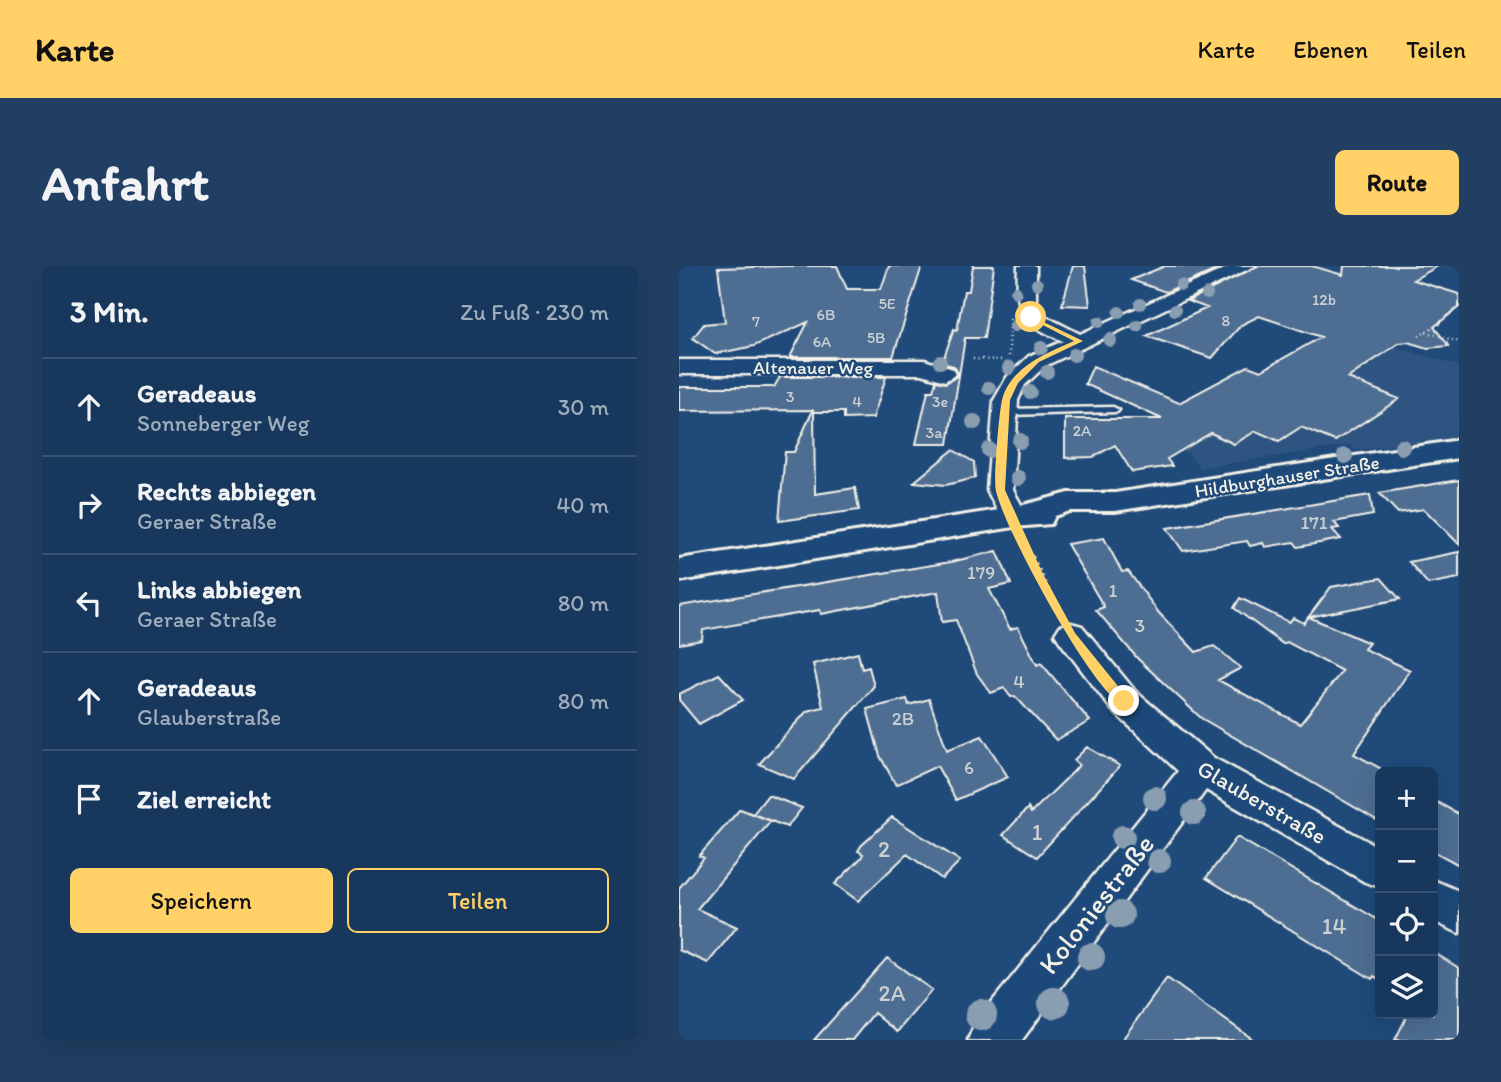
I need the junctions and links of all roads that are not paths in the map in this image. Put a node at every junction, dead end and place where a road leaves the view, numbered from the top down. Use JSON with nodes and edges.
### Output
{"nodes":[{"id":1,"x":1027,"y":266,"type":"edge"},
{"id":2,"x":1246,"y":266,"type":"edge"},
{"id":3,"x":1080,"y":341,"type":"junction"},
{"id":4,"x":679,"y":367,"type":"edge"},
{"id":5,"x":945,"y":374,"type":"dead end"},
{"id":6,"x":1113,"y":410,"type":"dead end"},
{"id":7,"x":1005,"y":412,"type":"junction"},
{"id":8,"x":1459,"y":450,"type":"edge"},
{"id":9,"x":1014,"y":517,"type":"junction"},
{"id":10,"x":679,"y":570,"type":"edge"},
{"id":11,"x":1071,"y":635,"type":"road end"},
{"id":12,"x":1201,"y":769,"type":"junction"},
{"id":13,"x":1375,"y":866,"type":"edge"},
{"id":14,"x":1438,"y":902,"type":"edge"},
{"id":15,"x":1459,"y":914,"type":"edge"},
{"id":16,"x":992,"y":1040,"type":"edge"}],
"edges":[{"from":1,"to":3,"type":"street"},
{"from":2,"to":3,"type":"street"},
{"from":3,"to":7,"type":"street"},
{"from":4,"to":5,"type":"street","name":"Altenauer Weg"},
{"from":6,"to":7,"type":"lane"},
{"from":7,"to":9,"type":"street"},
{"from":8,"to":9,"type":"main road","name":"Hildburghauser Straße"},
{"from":9,"to":10,"type":"main road","name":"Hildburghauser Straße"},
{"from":11,"to":12,"type":"street","name":"Glauberstraße"},
{"from":12,"to":13,"type":"street","name":"Glauberstraße"},
{"from":12,"to":16,"type":"street","name":"Koloniestraße"},
{"from":14,"to":15,"type":"street"}]}
